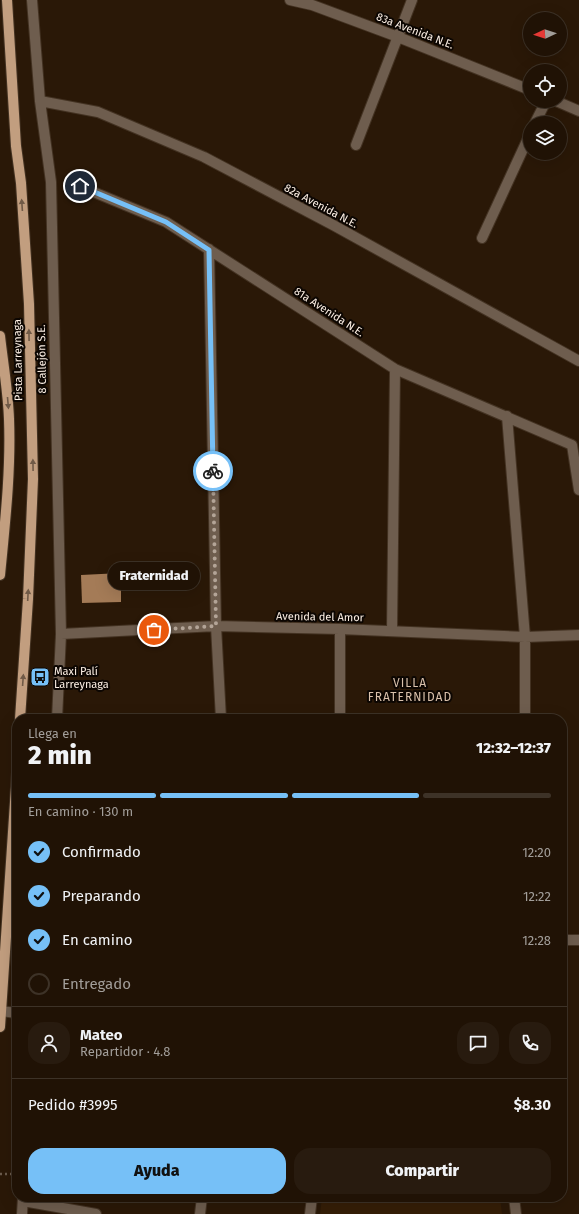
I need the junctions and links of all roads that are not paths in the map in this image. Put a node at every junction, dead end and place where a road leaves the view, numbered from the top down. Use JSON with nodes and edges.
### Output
{"nodes":[{"id":1,"x":7,"y":0,"type":"edge"},
{"id":2,"x":32,"y":0,"type":"edge"},
{"id":3,"x":290,"y":0,"type":"edge"},
{"id":4,"x":412,"y":0,"type":"edge"},
{"id":5,"x":398,"y":37,"type":"junction"},
{"id":6,"x":523,"y":87,"type":"edge"},
{"id":7,"x":40,"y":101,"type":"junction"},
{"id":8,"x":567,"y":105,"type":"edge"},
{"id":9,"x":579,"y":110,"type":"edge"},
{"id":10,"x":356,"y":144,"type":"dead end"},
{"id":11,"x":523,"y":149,"type":"edge"},
{"id":12,"x":80,"y":186,"type":"dead end"},
{"id":13,"x":482,"y":238,"type":"dead end"},
{"id":14,"x":209,"y":250,"type":"junction"},
{"id":15,"x":0,"y":336,"type":"edge"},
{"id":16,"x":579,"y":361,"type":"edge"},
{"id":17,"x":395,"y":368,"type":"junction"},
{"id":18,"x":506,"y":416,"type":"junction"},
{"id":19,"x":579,"y":490,"type":"edge"},
{"id":20,"x":0,"y":575,"type":"edge"},
{"id":21,"x":216,"y":626,"type":"junction"},
{"id":22,"x":340,"y":629,"type":"junction"},
{"id":23,"x":392,"y":631,"type":"junction"},
{"id":24,"x":61,"y":634,"type":"junction"},
{"id":25,"x":579,"y":635,"type":"edge"},
{"id":26,"x":525,"y":637,"type":"junction"},
{"id":27,"x":20,"y":714,"type":"edge"},
{"id":28,"x":58,"y":714,"type":"edge"},
{"id":29,"x":221,"y":714,"type":"edge"},
{"id":30,"x":340,"y":714,"type":"edge"},
{"id":31,"x":525,"y":714,"type":"edge"},
{"id":32,"x":12,"y":847,"type":"edge"},
{"id":33,"x":567,"y":940,"type":"edge"},
{"id":34,"x":579,"y":940,"type":"edge"},
{"id":35,"x":1,"y":1011,"type":"edge"},
{"id":36,"x":12,"y":1012,"type":"edge"},
{"id":37,"x":0,"y":1028,"type":"edge"},
{"id":38,"x":23,"y":1202,"type":"edge"},
{"id":39,"x":38,"y":1202,"type":"edge"},
{"id":40,"x":201,"y":1202,"type":"edge"},
{"id":41,"x":311,"y":1202,"type":"edge"},
{"id":42,"x":515,"y":1202,"type":"edge"},
{"id":43,"x":22,"y":1214,"type":"edge"},
{"id":44,"x":96,"y":1214,"type":"edge"},
{"id":45,"x":200,"y":1214,"type":"edge"},
{"id":46,"x":310,"y":1214,"type":"edge"},
{"id":47,"x":516,"y":1214,"type":"edge"}],
"edges":[{"from":27,"to":1,"type":"main road","name":"Pista Larreynaga","one_way":true},
{"from":2,"to":7,"type":"street","name":"8 Callejón S.E."},
{"from":3,"to":5,"type":"street","name":"83a Avenida N.E."},
{"from":4,"to":5,"type":"street"},
{"from":5,"to":6,"type":"street","name":"83a Avenida N.E."},
{"from":5,"to":10,"type":"street"},
{"from":7,"to":16,"type":"street","name":"82a Avenida N.E."},
{"from":7,"to":24,"type":"street","name":"8 Callejón S.E."},
{"from":8,"to":9,"type":"street"},
{"from":11,"to":13,"type":"street"},
{"from":12,"to":14,"type":"street","name":"81a Avenida N.E."},
{"from":14,"to":17,"type":"street","name":"81a Avenida N.E."},
{"from":14,"to":21,"type":"street"},
{"from":15,"to":20,"type":"main road","name":"Pista Larreynaga","one_way":true},
{"from":17,"to":18,"type":"street","name":"81a Avenida N.E."},
{"from":17,"to":23,"type":"street"},
{"from":18,"to":19,"type":"street","name":"81a Avenida N.E."},
{"from":18,"to":26,"type":"street"},
{"from":21,"to":22,"type":"street","name":"Avenida del Amor"},
{"from":21,"to":24,"type":"street","name":"Avenida del Amor"},
{"from":21,"to":29,"type":"street"},
{"from":22,"to":23,"type":"street","name":"Avenida del Amor"},
{"from":22,"to":30,"type":"street"},
{"from":23,"to":26,"type":"street","name":"Avenida del Amor"},
{"from":24,"to":28,"type":"street","name":"8 Callejón S.E."},
{"from":25,"to":26,"type":"street","name":"Avenida del Amor"},
{"from":26,"to":31,"type":"street"},
{"from":32,"to":35,"type":"main road"},
{"from":33,"to":34,"type":"street"},
{"from":35,"to":36,"type":"street"},
{"from":35,"to":37,"type":"main road"},
{"from":38,"to":43,"type":"street"},
{"from":39,"to":44,"type":"street"},
{"from":40,"to":45,"type":"street"},
{"from":41,"to":46,"type":"street"},
{"from":42,"to":47,"type":"street"}]}
